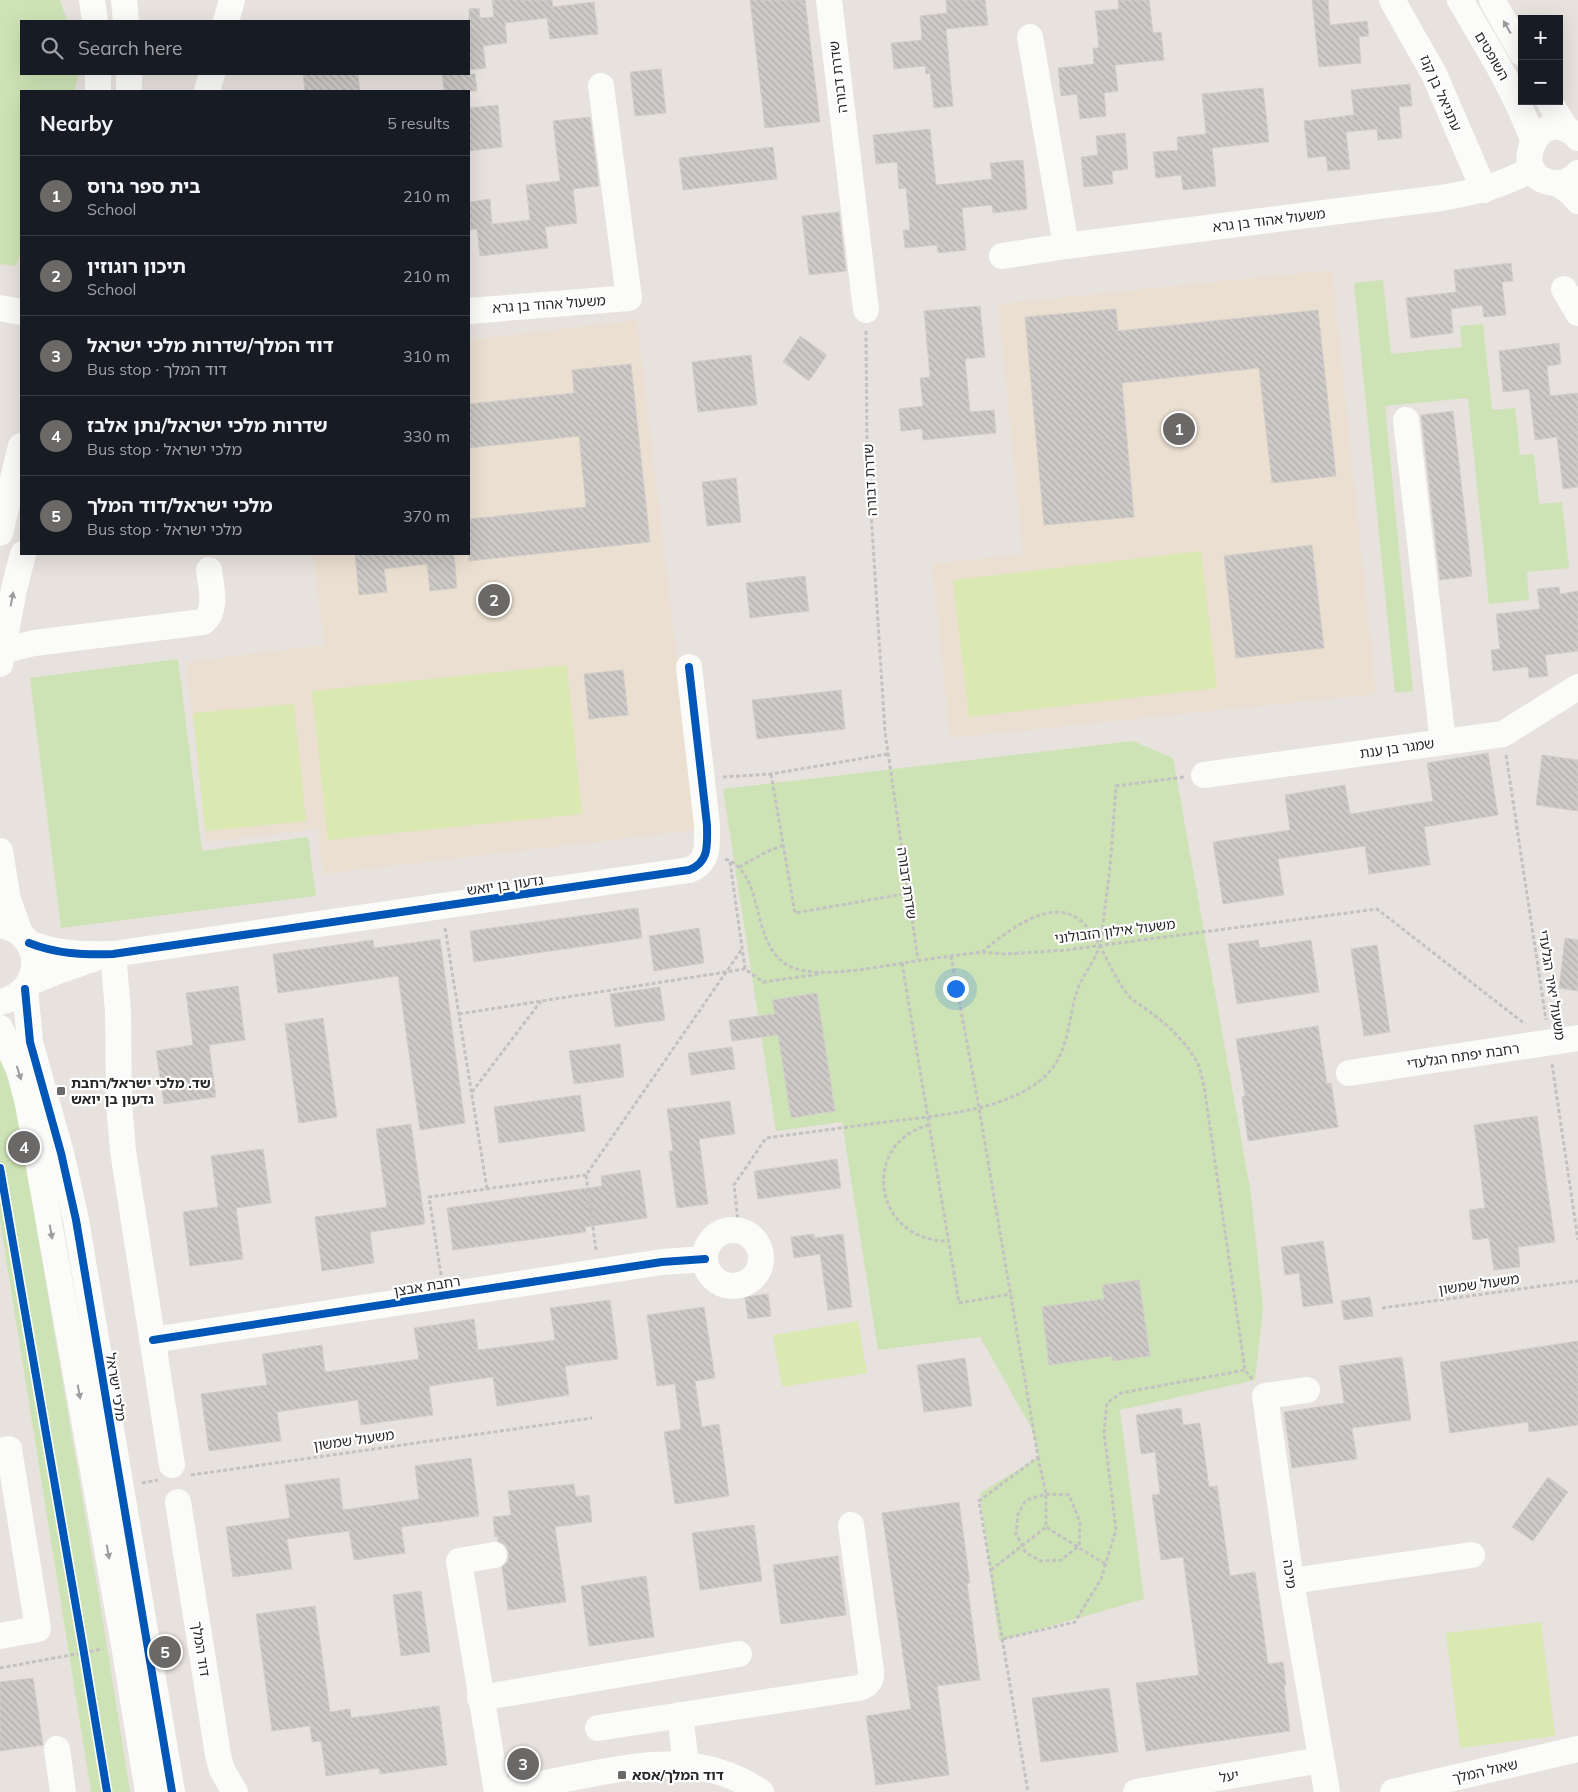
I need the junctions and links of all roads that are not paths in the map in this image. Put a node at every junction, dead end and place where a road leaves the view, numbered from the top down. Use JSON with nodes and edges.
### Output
{"nodes":[{"id":1,"x":92,"y":0,"type":"edge"},
{"id":2,"x":124,"y":0,"type":"edge"},
{"id":3,"x":232,"y":0,"type":"edge"},
{"id":4,"x":829,"y":0,"type":"edge"},
{"id":5,"x":1392,"y":0,"type":"edge"},
{"id":6,"x":1460,"y":0,"type":"edge"},
{"id":7,"x":1492,"y":0,"type":"edge"},
{"id":8,"x":95,"y":20,"type":"edge"},
{"id":9,"x":126,"y":20,"type":"edge"},
{"id":10,"x":226,"y":20,"type":"edge"},
{"id":11,"x":1030,"y":37,"type":"dead end"},
{"id":12,"x":1518,"y":46,"type":"edge"},
{"id":13,"x":98,"y":75,"type":"edge"},
{"id":14,"x":129,"y":75,"type":"edge"},
{"id":15,"x":212,"y":75,"type":"edge"},
{"id":16,"x":601,"y":86,"type":"dead end"},
{"id":17,"x":98,"y":90,"type":"edge"},
{"id":18,"x":129,"y":90,"type":"edge"},
{"id":19,"x":207,"y":90,"type":"edge"},
{"id":20,"x":1552,"y":105,"type":"edge"},
{"id":21,"x":1572,"y":133,"type":"edge"},
{"id":22,"x":1533,"y":140,"type":"junction"},
{"id":23,"x":1532,"y":169,"type":"junction"},
{"id":24,"x":1568,"y":178,"type":"edge"},
{"id":25,"x":1484,"y":190,"type":"junction"},
{"id":26,"x":1578,"y":201,"type":"edge"},
{"id":27,"x":1066,"y":246,"type":"junction"},
{"id":28,"x":1002,"y":256,"type":"dead end"},
{"id":29,"x":1564,"y":289,"type":"dead end"},
{"id":30,"x":0,"y":308,"type":"edge"},
{"id":31,"x":866,"y":310,"type":"road end"},
{"id":32,"x":470,"y":311,"type":"edge"},
{"id":33,"x":20,"y":312,"type":"edge"},
{"id":34,"x":1578,"y":313,"type":"edge"},
{"id":35,"x":1406,"y":420,"type":"dead end"},
{"id":36,"x":20,"y":450,"type":"edge"},
{"id":37,"x":0,"y":533,"type":"edge"},
{"id":38,"x":23,"y":555,"type":"edge"},
{"id":39,"x":209,"y":570,"type":"dead end"},
{"id":40,"x":1,"y":657,"type":"edge"},
{"id":41,"x":689,"y":667,"type":"dead end"},
{"id":42,"x":1578,"y":687,"type":"edge"},
{"id":43,"x":1443,"y":742,"type":"junction"},
{"id":44,"x":1204,"y":774,"type":"road end"},
{"id":45,"x":0,"y":851,"type":"edge"},
{"id":46,"x":16,"y":934,"type":"edge"},
{"id":47,"x":113,"y":954,"type":"junction"},
{"id":48,"x":27,"y":986,"type":"junction"},
{"id":49,"x":0,"y":1002,"type":"edge"},
{"id":50,"x":0,"y":1028,"type":"edge"},
{"id":51,"x":1578,"y":1038,"type":"edge"},
{"id":52,"x":1349,"y":1073,"type":"dead end"},
{"id":53,"x":705,"y":1259,"type":"junction"},
{"id":54,"x":153,"y":1340,"type":"junction"},
{"id":55,"x":1307,"y":1390,"type":"dead end"},
{"id":56,"x":0,"y":1451,"type":"edge"},
{"id":57,"x":174,"y":1473,"type":"road end"},
{"id":58,"x":178,"y":1502,"type":"dead end"},
{"id":59,"x":851,"y":1524,"type":"dead end"},
{"id":60,"x":494,"y":1555,"type":"dead end"},
{"id":61,"x":1472,"y":1555,"type":"dead end"},
{"id":62,"x":1291,"y":1581,"type":"junction"},
{"id":63,"x":0,"y":1636,"type":"edge"},
{"id":64,"x":739,"y":1654,"type":"dead end"},
{"id":65,"x":480,"y":1698,"type":"junction"},
{"id":66,"x":680,"y":1715,"type":"junction"},
{"id":67,"x":598,"y":1728,"type":"dead end"},
{"id":68,"x":56,"y":1749,"type":"dead end"},
{"id":69,"x":1578,"y":1749,"type":"edge"},
{"id":70,"x":1321,"y":1760,"type":"junction"},
{"id":71,"x":686,"y":1764,"type":"junction"},
{"id":72,"x":63,"y":1792,"type":"edge"},
{"id":73,"x":148,"y":1792,"type":"edge"},
{"id":74,"x":172,"y":1792,"type":"edge"},
{"id":75,"x":236,"y":1792,"type":"edge"},
{"id":76,"x":498,"y":1792,"type":"edge"},
{"id":77,"x":761,"y":1792,"type":"edge"},
{"id":78,"x":1136,"y":1792,"type":"edge"},
{"id":79,"x":1327,"y":1792,"type":"edge"},
{"id":80,"x":1393,"y":1792,"type":"edge"}],
"edges":[{"from":1,"to":8,"type":"street"},
{"from":2,"to":9,"type":"street"},
{"from":3,"to":10,"type":"street"},
{"from":4,"to":31,"type":"street","name":"שדרת דבורה"},
{"from":5,"to":25,"type":"street","name":"עתניאל בן קנז"},
{"from":6,"to":22,"type":"street","name":"השופטים"},
{"from":12,"to":7,"type":"street","name":"השופטים","one_way":true},
{"from":11,"to":27,"type":"street"},
{"from":13,"to":17,"type":"street"},
{"from":14,"to":18,"type":"street"},
{"from":15,"to":19,"type":"street"},
{"from":16,"to":32,"type":"street","name":"משעול אהוד בן גרא"},
{"from":20,"to":21,"type":"street"},
{"from":21,"to":22,"type":"street"},
{"from":22,"to":23,"type":"street"},
{"from":23,"to":24,"type":"street"},
{"from":23,"to":25,"type":"street","name":"משעול אהוד בן גרא"},
{"from":24,"to":26,"type":"street"},
{"from":25,"to":27,"type":"street","name":"משעול אהוד בן גרא"},
{"from":27,"to":28,"type":"street","name":"משעול אהוד בן גרא"},
{"from":29,"to":34,"type":"street"},
{"from":30,"to":33,"type":"street"},
{"from":35,"to":43,"type":"street"},
{"from":36,"to":37,"type":"street"},
{"from":40,"to":38,"type":"street","one_way":true},
{"from":39,"to":40,"type":"street"},
{"from":41,"to":47,"type":"street","name":"גדעון בן יואש"},
{"from":42,"to":43,"type":"street","name":"שמגר בן ענת"},
{"from":43,"to":44,"type":"street","name":"שמגר בן ענת"},
{"from":45,"to":46,"type":"street"},
{"from":46,"to":47,"type":"street"},
{"from":46,"to":48,"type":"street","name":"מלכי ישראל"},
{"from":47,"to":48,"type":"street"},
{"from":47,"to":54,"type":"street"},
{"from":48,"to":49,"type":"street"},
{"from":48,"to":74,"type":"street","name":"מלכי ישראל"},
{"from":50,"to":73,"type":"street","one_way":true},
{"from":51,"to":52,"type":"street","name":"רחבת יפתח הגלעדי"},
{"from":53,"to":53,"type":"street"},
{"from":53,"to":54,"type":"street","name":"רחבת אבצן"},
{"from":54,"to":57,"type":"street"},
{"from":55,"to":62,"type":"street","name":"מיכה"},
{"from":56,"to":63,"type":"street"},
{"from":58,"to":75,"type":"street","name":"דוד המלך"},
{"from":59,"to":66,"type":"street"},
{"from":60,"to":65,"type":"street"},
{"from":61,"to":62,"type":"street"},
{"from":62,"to":70,"type":"street","name":"מיכה"},
{"from":64,"to":65,"type":"street"},
{"from":65,"to":76,"type":"street"},
{"from":66,"to":67,"type":"street"},
{"from":66,"to":71,"type":"street"},
{"from":68,"to":72,"type":"street"},
{"from":69,"to":80,"type":"street","name":"שאול המלך"},
{"from":70,"to":78,"type":"street","name":"יעל"},
{"from":70,"to":79,"type":"street","name":"מיכה"},
{"from":71,"to":76,"type":"street"},
{"from":71,"to":77,"type":"street"}]}
